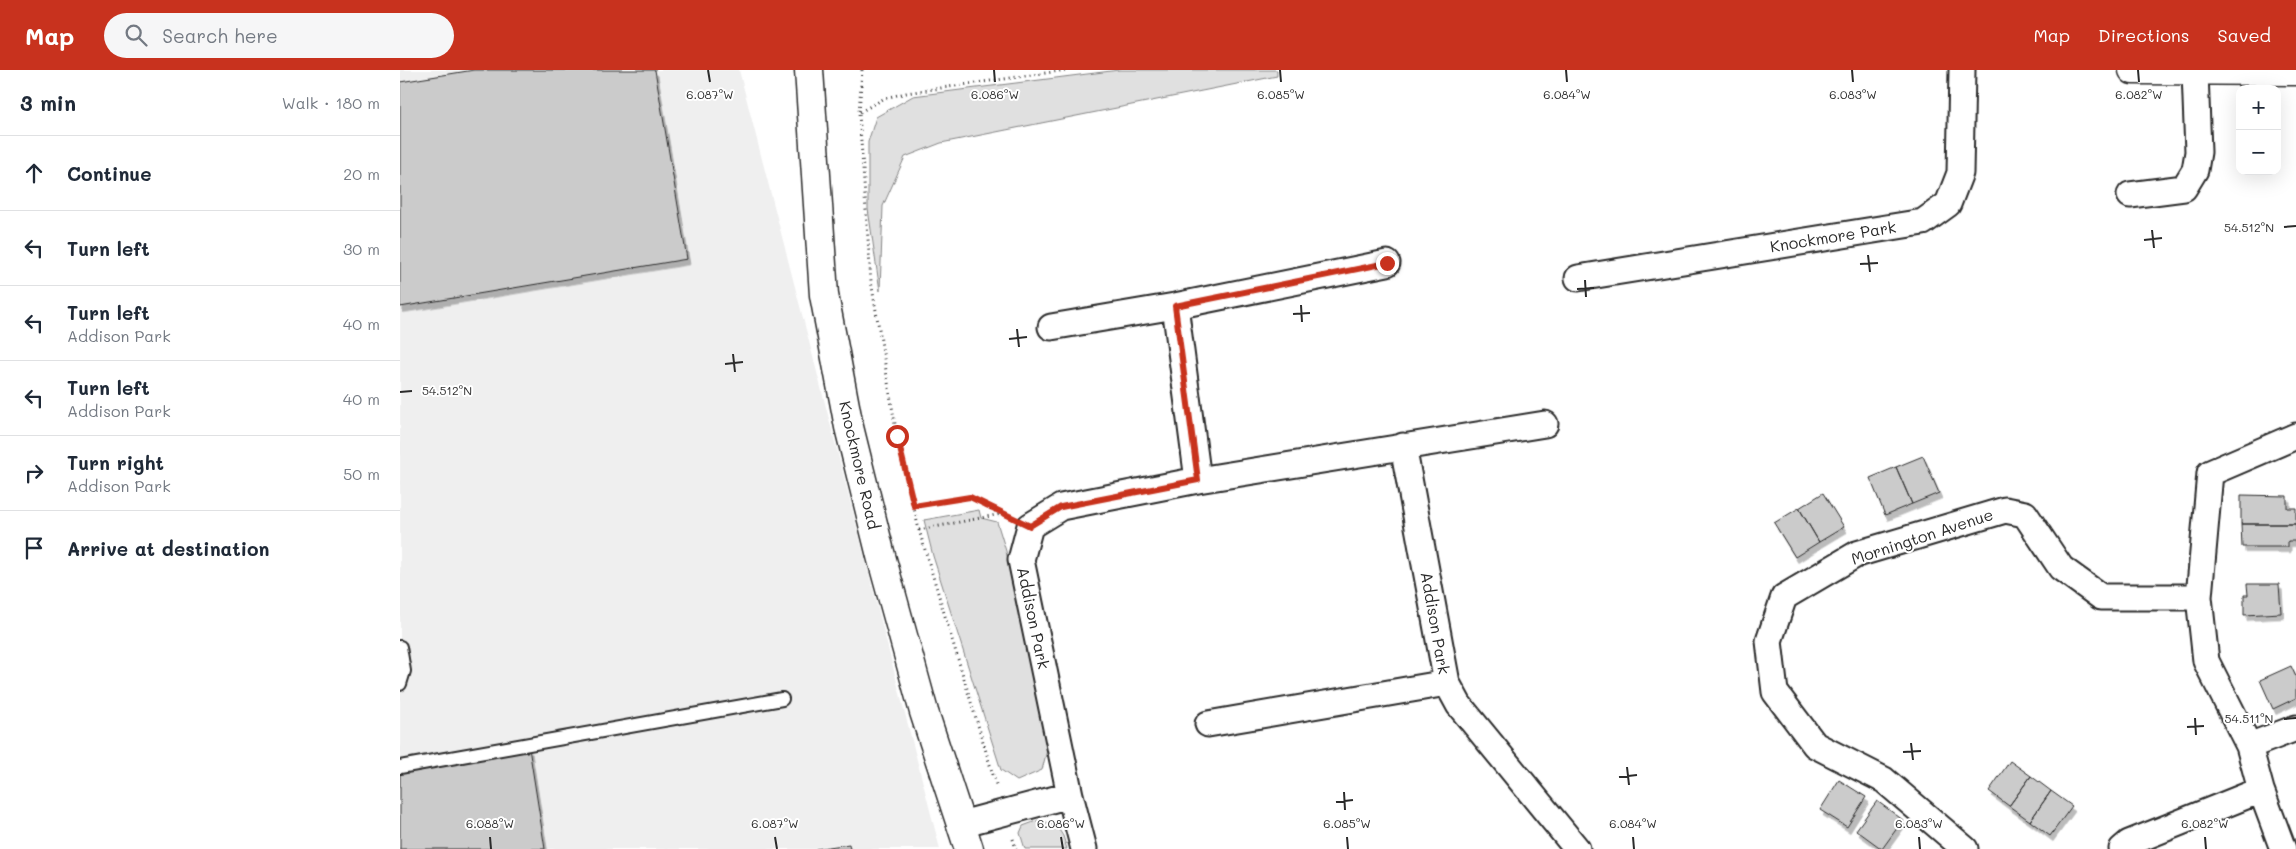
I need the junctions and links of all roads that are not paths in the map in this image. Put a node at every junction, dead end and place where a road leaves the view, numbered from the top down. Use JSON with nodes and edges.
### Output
{"nodes":[{"id":1,"x":810,"y":70,"type":"edge"},
{"id":2,"x":1962,"y":70,"type":"edge"},
{"id":3,"x":2133,"y":70,"type":"edge"},
{"id":4,"x":2296,"y":71,"type":"edge"},
{"id":5,"x":2195,"y":72,"type":"junction"},
{"id":6,"x":2130,"y":195,"type":"dead end"},
{"id":7,"x":1387,"y":263,"type":"dead end"},
{"id":8,"x":1578,"y":278,"type":"dead end"},
{"id":9,"x":1175,"y":306,"type":"junction"},
{"id":10,"x":1051,"y":327,"type":"dead end"},
{"id":11,"x":1546,"y":424,"type":"dead end"},
{"id":12,"x":2296,"y":436,"type":"edge"},
{"id":13,"x":1403,"y":446,"type":"junction"},
{"id":14,"x":1198,"y":480,"type":"junction"},
{"id":15,"x":2199,"y":597,"type":"junction"},
{"id":16,"x":400,"y":647,"type":"edge"},
{"id":17,"x":1447,"y":683,"type":"junction"},
{"id":18,"x":400,"y":684,"type":"edge"},
{"id":19,"x":782,"y":699,"type":"dead end"},
{"id":20,"x":1208,"y":724,"type":"dead end"},
{"id":21,"x":2296,"y":728,"type":"edge"},
{"id":22,"x":2249,"y":746,"type":"junction"},
{"id":23,"x":400,"y":767,"type":"edge"},
{"id":24,"x":2261,"y":790,"type":"junction"},
{"id":25,"x":1070,"y":794,"type":"junction"},
{"id":26,"x":965,"y":837,"type":"edge"},
{"id":27,"x":1084,"y":849,"type":"edge"},
{"id":28,"x":1576,"y":849,"type":"edge"},
{"id":29,"x":1966,"y":849,"type":"edge"},
{"id":30,"x":2122,"y":849,"type":"edge"},
{"id":31,"x":2283,"y":849,"type":"edge"}],
"edges":[{"from":1,"to":26,"type":"main road","name":"Knockmore Road"},
{"from":2,"to":8,"type":"street","name":"Knockmore Park"},
{"from":3,"to":5,"type":"main road"},
{"from":4,"to":5,"type":"main road"},
{"from":5,"to":6,"type":"street"},
{"from":7,"to":9,"type":"street"},
{"from":9,"to":10,"type":"street"},
{"from":9,"to":14,"type":"street"},
{"from":11,"to":13,"type":"street"},
{"from":12,"to":15,"type":"street"},
{"from":13,"to":14,"type":"street"},
{"from":13,"to":17,"type":"street","name":"Addison Park"},
{"from":14,"to":25,"type":"street","name":"Addison Park"},
{"from":15,"to":22,"type":"street"},
{"from":15,"to":29,"type":"street","name":"Mornington Avenue"},
{"from":16,"to":18,"type":"lane"},
{"from":17,"to":20,"type":"street","name":"Addison Park"},
{"from":17,"to":28,"type":"street","name":"Addison Park"},
{"from":19,"to":23,"type":"lane"},
{"from":21,"to":22,"type":"street"},
{"from":22,"to":24,"type":"street"},
{"from":24,"to":30,"type":"street"},
{"from":24,"to":31,"type":"street"},
{"from":25,"to":26,"type":"street"},
{"from":25,"to":27,"type":"street","name":"Addison Park"}]}
